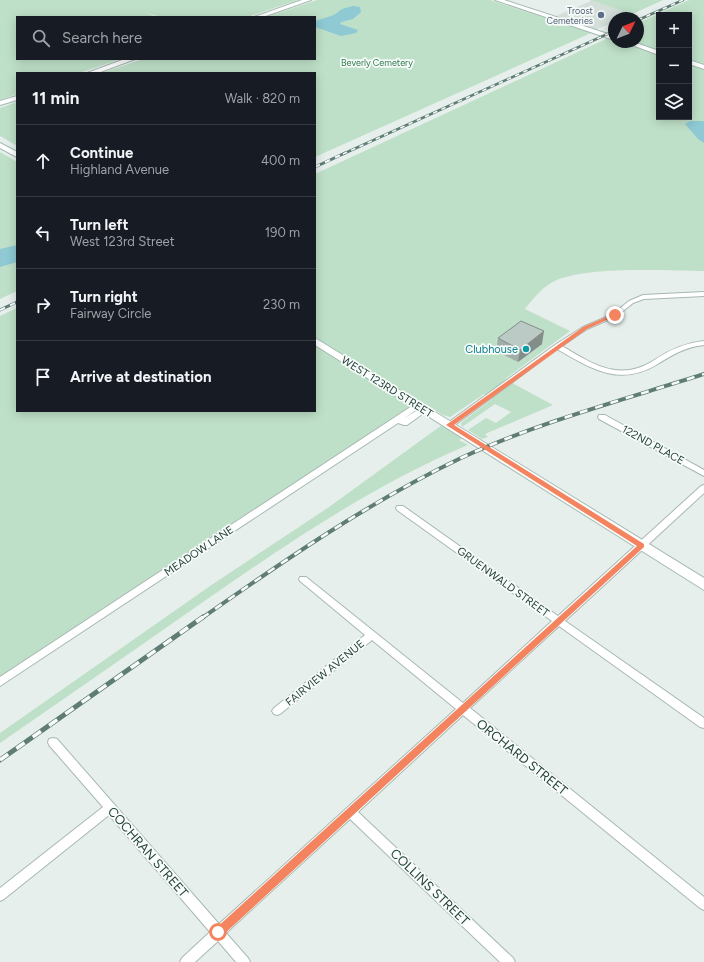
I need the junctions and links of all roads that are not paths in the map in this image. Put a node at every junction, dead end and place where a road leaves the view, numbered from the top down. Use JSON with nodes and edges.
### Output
{"nodes":[{"id":1,"x":308,"y":0,"type":"edge"},
{"id":2,"x":498,"y":0,"type":"edge"},
{"id":3,"x":260,"y":16,"type":"edge"},
{"id":4,"x":608,"y":36,"type":"edge"},
{"id":5,"x":644,"y":48,"type":"edge"},
{"id":6,"x":656,"y":52,"type":"edge"},
{"id":7,"x":129,"y":60,"type":"edge"},
{"id":8,"x":692,"y":63,"type":"edge"},
{"id":9,"x":704,"y":67,"type":"edge"},
{"id":10,"x":94,"y":72,"type":"edge"},
{"id":11,"x":16,"y":98,"type":"edge"},
{"id":12,"x":0,"y":103,"type":"edge"},
{"id":13,"x":0,"y":145,"type":"edge"},
{"id":14,"x":16,"y":154,"type":"edge"},
{"id":15,"x":704,"y":294,"type":"edge"},
{"id":16,"x":316,"y":342,"type":"edge"},
{"id":17,"x":704,"y":344,"type":"edge"},
{"id":18,"x":557,"y":346,"type":"junction"},
{"id":19,"x":421,"y":408,"type":"junction"},
{"id":20,"x":602,"y":417,"type":"dead end"},
{"id":21,"x":449,"y":425,"type":"junction"},
{"id":22,"x":704,"y":473,"type":"edge"},
{"id":23,"x":704,"y":488,"type":"edge"},
{"id":24,"x":400,"y":508,"type":"dead end"},
{"id":25,"x":641,"y":546,"type":"junction"},
{"id":26,"x":303,"y":580,"type":"dead end"},
{"id":27,"x":704,"y":585,"type":"edge"},
{"id":28,"x":558,"y":622,"type":"junction"},
{"id":29,"x":372,"y":635,"type":"junction"},
{"id":30,"x":0,"y":682,"type":"edge"},
{"id":31,"x":463,"y":709,"type":"junction"},
{"id":32,"x":277,"y":711,"type":"dead end"},
{"id":33,"x":704,"y":724,"type":"edge"},
{"id":34,"x":53,"y":742,"type":"dead end"},
{"id":35,"x":110,"y":808,"type":"junction"},
{"id":36,"x":350,"y":812,"type":"junction"},
{"id":37,"x":0,"y":895,"type":"edge"},
{"id":38,"x":704,"y":904,"type":"edge"},
{"id":39,"x":218,"y":932,"type":"junction"},
{"id":40,"x":186,"y":962,"type":"edge"},
{"id":41,"x":244,"y":962,"type":"edge"},
{"id":42,"x":509,"y":962,"type":"edge"}],
"edges":[{"from":1,"to":3,"type":"street"},
{"from":2,"to":4,"type":"street"},
{"from":5,"to":6,"type":"street"},
{"from":7,"to":10,"type":"street"},
{"from":8,"to":9,"type":"street"},
{"from":11,"to":12,"type":"street"},
{"from":13,"to":14,"type":"street"},
{"from":15,"to":18,"type":"street"},
{"from":16,"to":19,"type":"street","name":"WEST 123RD STREET"},
{"from":17,"to":18,"type":"street"},
{"from":18,"to":21,"type":"street"},
{"from":19,"to":21,"type":"street","name":"WEST 123RD STREET"},
{"from":19,"to":30,"type":"street","name":"MEADOW LANE"},
{"from":20,"to":22,"type":"street","name":"122ND PLACE"},
{"from":21,"to":25,"type":"street","name":"WEST 123RD STREET"},
{"from":23,"to":25,"type":"street"},
{"from":24,"to":28,"type":"street","name":"GRUENWALD STREET"},
{"from":25,"to":27,"type":"street","name":"WEST 123RD STREET"},
{"from":25,"to":28,"type":"street"},
{"from":26,"to":29,"type":"street","name":"ORCHARD STREET"},
{"from":28,"to":31,"type":"street"},
{"from":28,"to":33,"type":"street","name":"GRUENWALD STREET"},
{"from":29,"to":31,"type":"street","name":"ORCHARD STREET"},
{"from":29,"to":32,"type":"street","name":"FAIRVIEW AVENUE"},
{"from":31,"to":36,"type":"street"},
{"from":31,"to":38,"type":"street","name":"ORCHARD STREET"},
{"from":34,"to":35,"type":"street","name":"COCHRAN STREET"},
{"from":35,"to":37,"type":"street"},
{"from":35,"to":39,"type":"street","name":"COCHRAN STREET"},
{"from":36,"to":39,"type":"street"},
{"from":36,"to":42,"type":"street","name":"COLLINS STREET"},
{"from":39,"to":40,"type":"street"},
{"from":39,"to":41,"type":"street","name":"COCHRAN STREET"}]}
